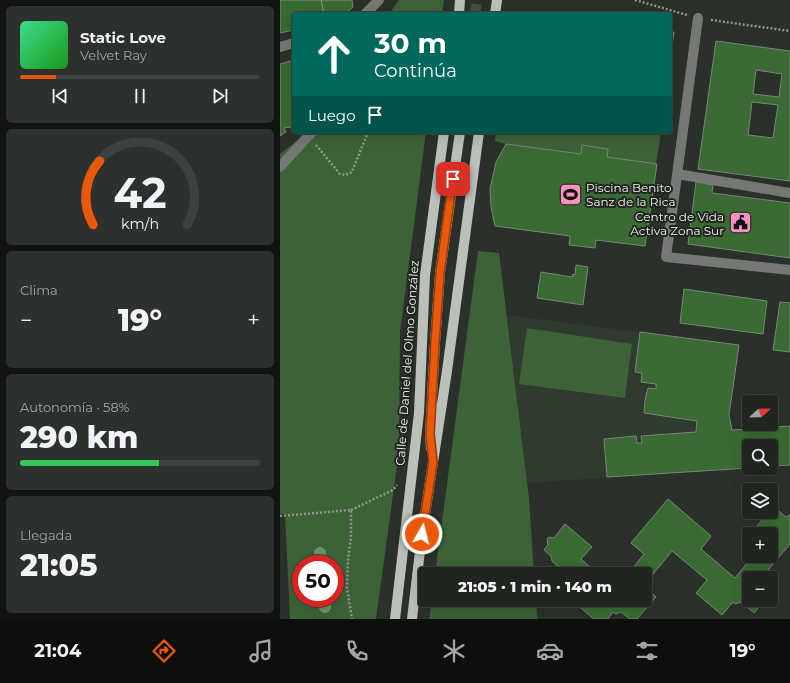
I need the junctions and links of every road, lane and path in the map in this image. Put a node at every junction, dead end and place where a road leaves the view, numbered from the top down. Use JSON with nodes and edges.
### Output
{"nodes":[{"id":1,"x":379,"y":0,"type":"edge"},
{"id":2,"x":460,"y":0,"type":"edge"},
{"id":3,"x":497,"y":0,"type":"edge"},
{"id":4,"x":367,"y":12,"type":"edge"},
{"id":5,"x":459,"y":12,"type":"edge"},
{"id":6,"x":495,"y":12,"type":"edge"},
{"id":7,"x":698,"y":18,"type":"dead end"},
{"id":8,"x":292,"y":44,"type":"edge"},
{"id":9,"x":280,"y":47,"type":"edge"},
{"id":10,"x":310,"y":134,"type":"edge"},
{"id":11,"x":367,"y":134,"type":"edge"},
{"id":12,"x":444,"y":134,"type":"edge"},
{"id":13,"x":460,"y":134,"type":"edge"},
{"id":14,"x":479,"y":134,"type":"edge"},
{"id":15,"x":280,"y":167,"type":"edge"},
{"id":16,"x":677,"y":174,"type":"junction"},
{"id":17,"x":790,"y":193,"type":"edge"},
{"id":18,"x":790,"y":270,"type":"edge"},
{"id":19,"x":433,"y":462,"type":"junction"},
{"id":20,"x":398,"y":484,"type":"dead end"},
{"id":21,"x":351,"y":510,"type":"junction"},
{"id":22,"x":280,"y":516,"type":"edge"},
{"id":23,"x":352,"y":619,"type":"edge"},
{"id":24,"x":395,"y":619,"type":"edge"},
{"id":25,"x":412,"y":619,"type":"edge"}],
"edges":[{"from":1,"to":4,"type":"street"},
{"from":2,"to":5,"type":"main road"},
{"from":3,"to":6,"type":"main road"},
{"from":7,"to":16,"type":"street"},
{"from":8,"to":9,"type":"street"},
{"from":10,"to":11,"type":"path"},
{"from":10,"to":15,"type":"street"},
{"from":12,"to":24,"type":"main road","name":"Calle de Daniel del Olmo González"},
{"from":13,"to":19,"type":"main road"},
{"from":14,"to":19,"type":"main road"},
{"from":16,"to":17,"type":"street"},
{"from":16,"to":18,"type":"street"},
{"from":19,"to":25,"type":"main road"},
{"from":20,"to":21,"type":"path"},
{"from":21,"to":22,"type":"path"},
{"from":21,"to":23,"type":"path"}]}
